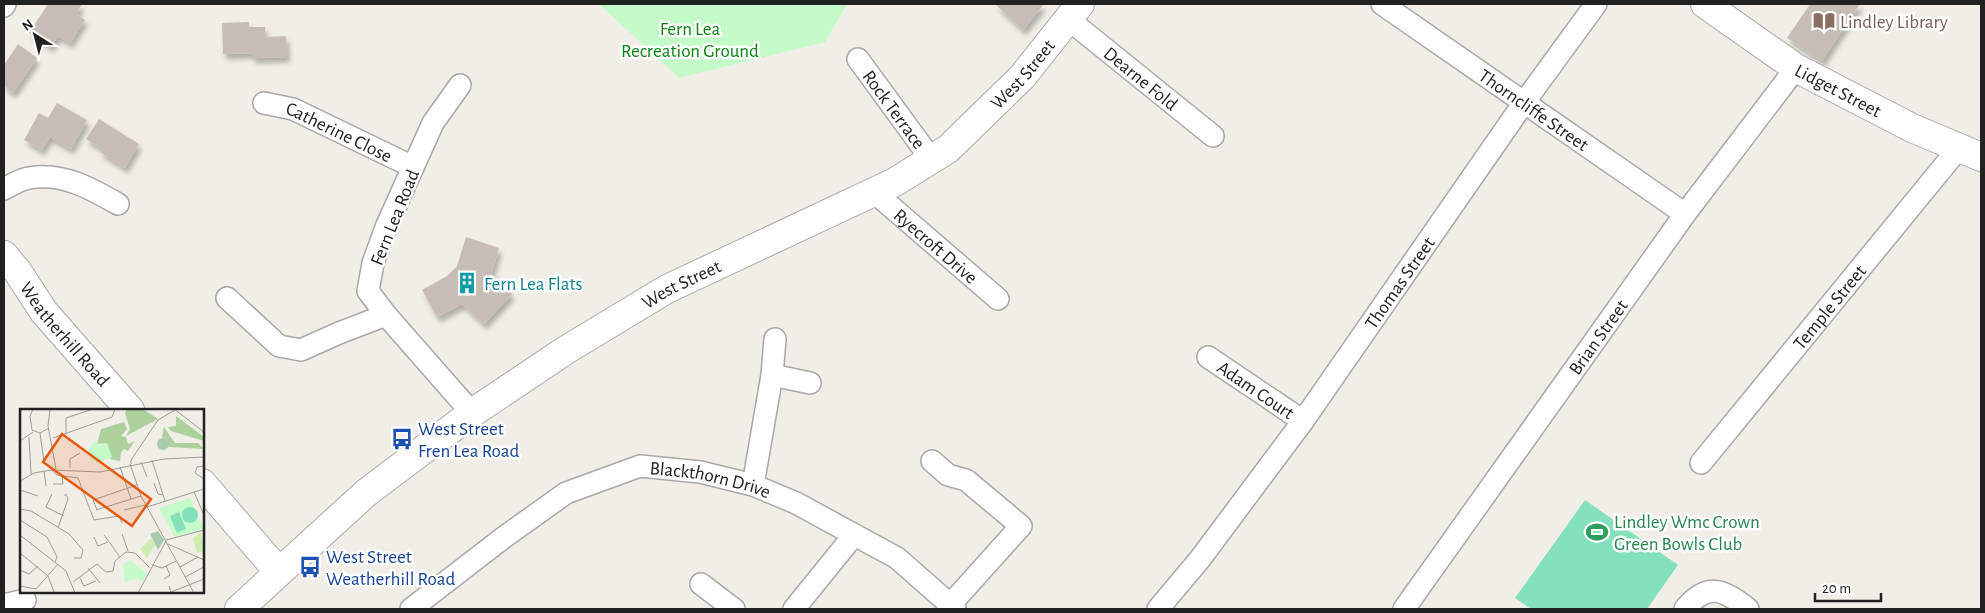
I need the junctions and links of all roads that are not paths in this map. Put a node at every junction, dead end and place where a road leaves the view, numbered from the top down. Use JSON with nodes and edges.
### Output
{"nodes":[{"id":1,"x":1382,"y":4,"type":"edge"},
{"id":2,"x":1596,"y":4,"type":"edge"},
{"id":3,"x":1705,"y":4,"type":"edge"},
{"id":4,"x":1074,"y":11,"type":"edge"},
{"id":5,"x":858,"y":59,"type":"dead end"},
{"id":6,"x":1796,"y":68,"type":"junction"},
{"id":7,"x":460,"y":85,"type":"dead end"},
{"id":8,"x":264,"y":103,"type":"dead end"},
{"id":9,"x":1524,"y":104,"type":"junction"},
{"id":10,"x":1213,"y":136,"type":"dead end"},
{"id":11,"x":1970,"y":153,"type":"edge"},
{"id":12,"x":931,"y":159,"type":"junction"},
{"id":13,"x":413,"y":168,"type":"junction"},
{"id":14,"x":4,"y":189,"type":"edge"},
{"id":15,"x":874,"y":192,"type":"junction"},
{"id":16,"x":118,"y":204,"type":"dead end"},
{"id":17,"x":1686,"y":214,"type":"junction"},
{"id":18,"x":4,"y":255,"type":"edge"},
{"id":19,"x":227,"y":298,"type":"dead end"},
{"id":20,"x":998,"y":299,"type":"dead end"},
{"id":21,"x":386,"y":315,"type":"junction"},
{"id":22,"x":775,"y":339,"type":"dead end"},
{"id":23,"x":1208,"y":357,"type":"dead end"},
{"id":24,"x":772,"y":375,"type":"junction"},
{"id":25,"x":810,"y":383,"type":"dead end"},
{"id":26,"x":129,"y":409,"type":"edge"},
{"id":27,"x":472,"y":413,"type":"junction"},
{"id":28,"x":1303,"y":422,"type":"junction"},
{"id":29,"x":932,"y":461,"type":"dead end"},
{"id":30,"x":1701,"y":463,"type":"dead end"},
{"id":31,"x":753,"y":485,"type":"junction"},
{"id":32,"x":204,"y":486,"type":"edge"},
{"id":33,"x":854,"y":535,"type":"junction"},
{"id":34,"x":278,"y":571,"type":"junction"},
{"id":35,"x":701,"y":584,"type":"dead end"},
{"id":36,"x":26,"y":600,"type":"dead end"},
{"id":37,"x":4,"y":605,"type":"edge"},
{"id":38,"x":421,"y":607,"type":"edge"},
{"id":39,"x":953,"y":607,"type":"edge"},
{"id":40,"x":239,"y":609,"type":"edge"},
{"id":41,"x":734,"y":609,"type":"edge"},
{"id":42,"x":794,"y":609,"type":"edge"},
{"id":43,"x":1158,"y":609,"type":"edge"},
{"id":44,"x":1404,"y":609,"type":"edge"},
{"id":45,"x":1685,"y":609,"type":"edge"},
{"id":46,"x":1748,"y":609,"type":"edge"}],
"edges":[{"from":1,"to":9,"type":"street","name":"Thorncliffe Street"},
{"from":2,"to":9,"type":"street","name":"Thomas Street"},
{"from":3,"to":6,"type":"street","name":"Lidget Street"},
{"from":4,"to":10,"type":"street","name":"Dearne Fold"},
{"from":4,"to":12,"type":"street","name":"West Street"},
{"from":5,"to":12,"type":"street","name":"Rock Terrace"},
{"from":6,"to":11,"type":"street","name":"Lidget Street"},
{"from":6,"to":17,"type":"street","name":"Brian Street"},
{"from":7,"to":13,"type":"street","name":"Fern Lea Road"},
{"from":8,"to":13,"type":"street","name":"Catherine Close"},
{"from":9,"to":17,"type":"street","name":"Thorncliffe Street"},
{"from":9,"to":28,"type":"street","name":"Thomas Street"},
{"from":11,"to":30,"type":"street","name":"Temple Street"},
{"from":12,"to":15,"type":"street","name":"West Street"},
{"from":13,"to":21,"type":"street","name":"Fern Lea Road"},
{"from":14,"to":16,"type":"street"},
{"from":15,"to":20,"type":"street","name":"Ryecroft Drive"},
{"from":15,"to":27,"type":"street","name":"West Street"},
{"from":17,"to":44,"type":"street","name":"Brian Street"},
{"from":18,"to":26,"type":"street","name":"Weatherhill Road"},
{"from":19,"to":21,"type":"street"},
{"from":21,"to":27,"type":"street","name":"Fern Lea Road"},
{"from":22,"to":24,"type":"street"},
{"from":23,"to":28,"type":"street","name":"Adam Court"},
{"from":24,"to":25,"type":"street"},
{"from":24,"to":31,"type":"street"},
{"from":27,"to":34,"type":"street","name":"West Street"},
{"from":28,"to":43,"type":"street","name":"Thomas Street"},
{"from":29,"to":39,"type":"street"},
{"from":31,"to":33,"type":"street","name":"Blackthorn Drive"},
{"from":31,"to":38,"type":"street","name":"Blackthorn Drive"},
{"from":32,"to":34,"type":"street"},
{"from":33,"to":39,"type":"street","name":"Blackthorn Drive"},
{"from":33,"to":42,"type":"street"},
{"from":34,"to":40,"type":"street","name":"West Street"},
{"from":35,"to":41,"type":"street"},
{"from":36,"to":37,"type":"street"},
{"from":45,"to":46,"type":"street"}]}
